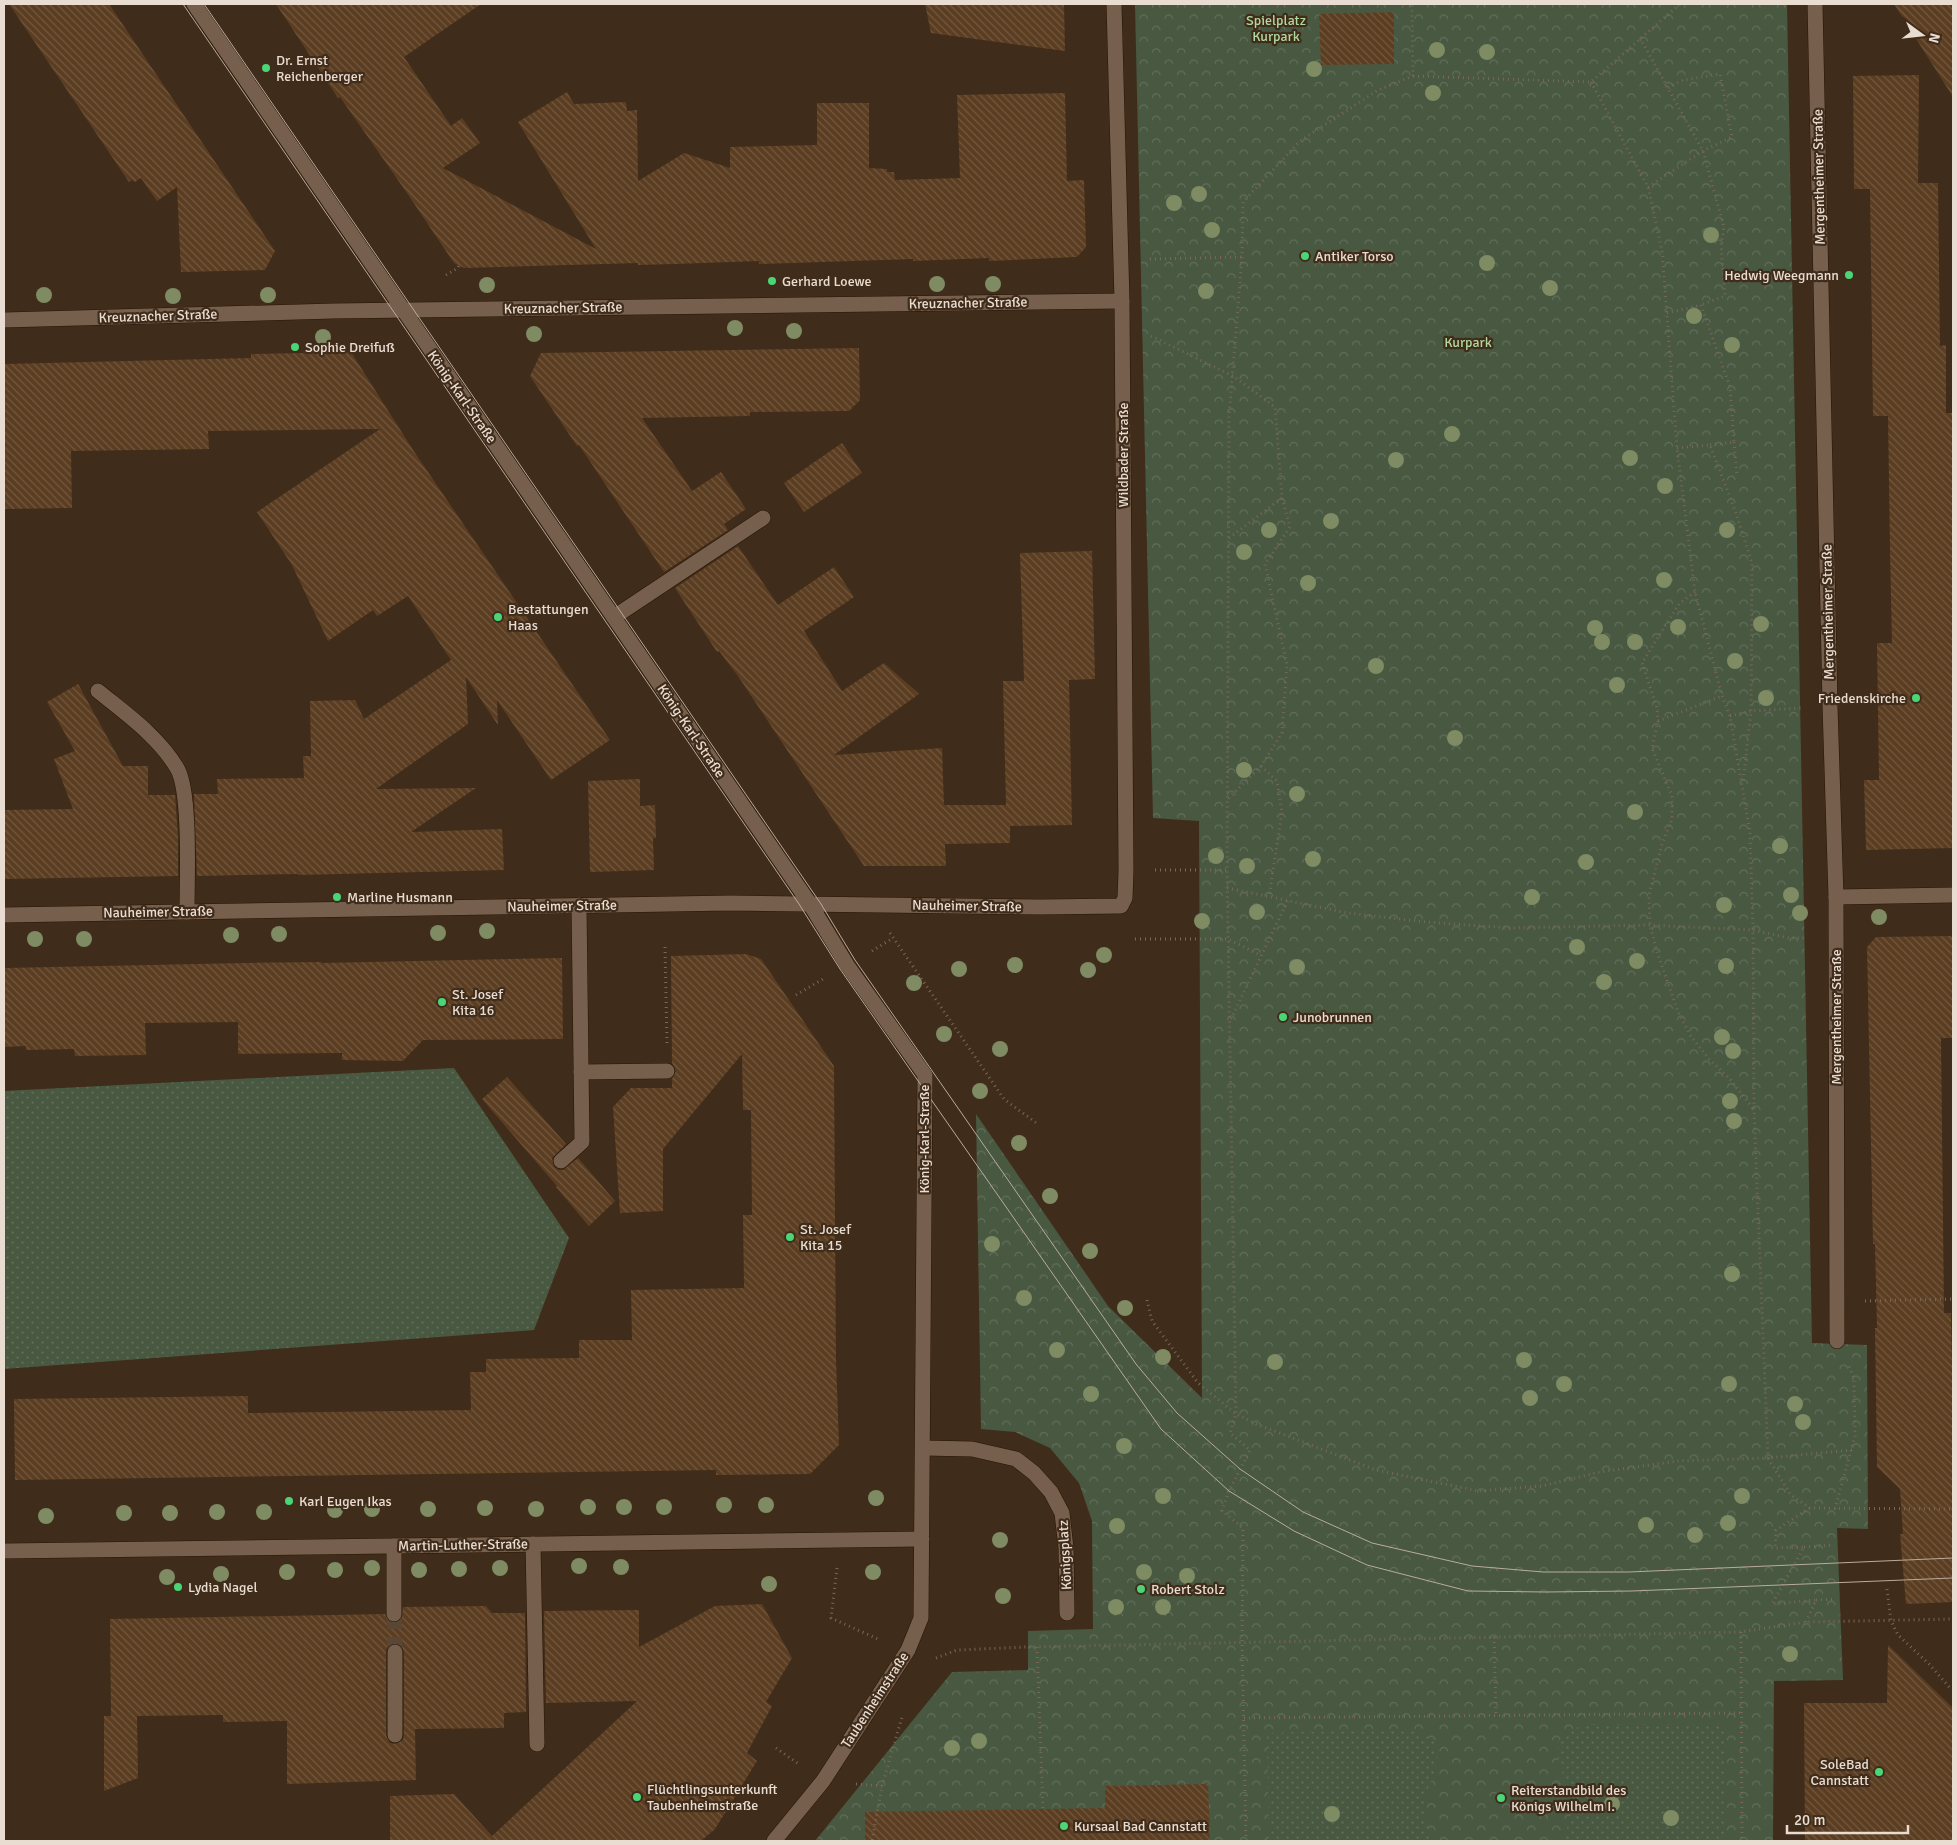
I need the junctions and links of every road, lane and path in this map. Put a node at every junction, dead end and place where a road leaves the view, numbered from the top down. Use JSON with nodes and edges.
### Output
{"nodes":[{"id":1,"x":194,"y":4,"type":"edge"},
{"id":2,"x":1114,"y":4,"type":"edge"},
{"id":3,"x":1412,"y":4,"type":"edge"},
{"id":4,"x":1680,"y":4,"type":"edge"},
{"id":5,"x":1815,"y":4,"type":"edge"},
{"id":6,"x":1640,"y":38,"type":"junction"},
{"id":7,"x":1413,"y":76,"type":"junction"},
{"id":8,"x":1591,"y":82,"type":"junction"},
{"id":9,"x":1668,"y":88,"type":"junction"},
{"id":10,"x":1703,"y":151,"type":"junction"},
{"id":11,"x":1648,"y":187,"type":"junction"},
{"id":12,"x":1242,"y":257,"type":"junction"},
{"id":13,"x":1121,"y":259,"type":"junction"},
{"id":14,"x":458,"y":265,"type":"dead end"},
{"id":15,"x":446,"y":275,"type":"dead end"},
{"id":16,"x":1122,"y":301,"type":"junction"},
{"id":17,"x":1700,"y":305,"type":"junction"},
{"id":18,"x":402,"y":310,"type":"junction"},
{"id":19,"x":1667,"y":313,"type":"junction"},
{"id":20,"x":4,"y":320,"type":"edge"},
{"id":21,"x":1233,"y":376,"type":"junction"},
{"id":22,"x":1734,"y":442,"type":"junction"},
{"id":23,"x":1710,"y":446,"type":"junction"},
{"id":24,"x":1678,"y":448,"type":"junction"},
{"id":25,"x":1737,"y":475,"type":"dead end"},
{"id":26,"x":1282,"y":498,"type":"junction"},
{"id":27,"x":763,"y":518,"type":"dead end"},
{"id":28,"x":1228,"y":538,"type":"junction"},
{"id":29,"x":1695,"y":592,"type":"junction"},
{"id":30,"x":614,"y":617,"type":"junction"},
{"id":31,"x":98,"y":691,"type":"dead end"},
{"id":32,"x":1722,"y":696,"type":"junction"},
{"id":33,"x":1830,"y":706,"type":"junction"},
{"id":34,"x":1751,"y":711,"type":"junction"},
{"id":35,"x":1730,"y":716,"type":"junction"},
{"id":36,"x":1658,"y":721,"type":"junction"},
{"id":37,"x":1261,"y":766,"type":"junction"},
{"id":38,"x":1742,"y":788,"type":"junction"},
{"id":39,"x":1227,"y":800,"type":"junction"},
{"id":40,"x":1227,"y":870,"type":"junction"},
{"id":41,"x":1126,"y":871,"type":"junction"},
{"id":42,"x":1228,"y":888,"type":"junction"},
{"id":43,"x":1953,"y":895,"type":"edge"},
{"id":44,"x":1269,"y":897,"type":"junction"},
{"id":45,"x":1836,"y":897,"type":"junction"},
{"id":46,"x":1288,"y":900,"type":"junction"},
{"id":47,"x":810,"y":904,"type":"junction"},
{"id":48,"x":873,"y":904,"type":"junction"},
{"id":49,"x":579,"y":905,"type":"junction"},
{"id":50,"x":1121,"y":906,"type":"joint"},
{"id":51,"x":187,"y":912,"type":"junction"},
{"id":52,"x":4,"y":915,"type":"edge"},
{"id":53,"x":1650,"y":925,"type":"junction"},
{"id":54,"x":1752,"y":930,"type":"junction"},
{"id":55,"x":1836,"y":938,"type":"junction"},
{"id":56,"x":1135,"y":939,"type":"dead end"},
{"id":57,"x":1228,"y":939,"type":"junction"},
{"id":58,"x":666,"y":947,"type":"dead end"},
{"id":59,"x":1260,"y":956,"type":"junction"},
{"id":60,"x":1229,"y":1022,"type":"junction"},
{"id":61,"x":667,"y":1071,"type":"joint"},
{"id":62,"x":581,"y":1072,"type":"junction"},
{"id":63,"x":1754,"y":1110,"type":"junction"},
{"id":64,"x":1039,"y":1125,"type":"dead end"},
{"id":65,"x":561,"y":1161,"type":"dead end"},
{"id":66,"x":1953,"y":1299,"type":"edge"},
{"id":67,"x":1146,"y":1300,"type":"dead end"},
{"id":68,"x":1837,"y":1301,"type":"junction"},
{"id":69,"x":1837,"y":1341,"type":"joint"},
{"id":70,"x":1236,"y":1414,"type":"junction"},
{"id":71,"x":923,"y":1448,"type":"junction"},
{"id":72,"x":1852,"y":1450,"type":"junction"},
{"id":73,"x":1768,"y":1458,"type":"junction"},
{"id":74,"x":1810,"y":1508,"type":"junction"},
{"id":75,"x":1835,"y":1509,"type":"junction"},
{"id":76,"x":1953,"y":1509,"type":"edge"},
{"id":77,"x":922,"y":1539,"type":"junction"},
{"id":78,"x":840,"y":1540,"type":"junction"},
{"id":79,"x":533,"y":1544,"type":"junction"},
{"id":80,"x":1833,"y":1545,"type":"dead end"},
{"id":81,"x":394,"y":1546,"type":"junction"},
{"id":82,"x":1804,"y":1546,"type":"junction"},
{"id":83,"x":4,"y":1552,"type":"edge"},
{"id":84,"x":1887,"y":1589,"type":"dead end"},
{"id":85,"x":1836,"y":1599,"type":"dead end"},
{"id":86,"x":1816,"y":1600,"type":"junction"},
{"id":87,"x":1067,"y":1613,"type":"dead end"},
{"id":88,"x":394,"y":1614,"type":"tunnel mouth"},
{"id":89,"x":1953,"y":1619,"type":"edge"},
{"id":90,"x":1891,"y":1621,"type":"junction"},
{"id":91,"x":1806,"y":1622,"type":"junction"},
{"id":92,"x":1741,"y":1632,"type":"junction"},
{"id":93,"x":1494,"y":1637,"type":"junction"},
{"id":94,"x":1242,"y":1642,"type":"junction"},
{"id":95,"x":1037,"y":1647,"type":"junction"},
{"id":96,"x":908,"y":1650,"type":"junction"},
{"id":97,"x":394,"y":1652,"type":"tunnel mouth"},
{"id":98,"x":936,"y":1658,"type":"junction"},
{"id":99,"x":932,"y":1665,"type":"dead end"},
{"id":100,"x":1953,"y":1688,"type":"edge"},
{"id":101,"x":905,"y":1712,"type":"dead end"},
{"id":102,"x":1741,"y":1713,"type":"junction"},
{"id":103,"x":1496,"y":1716,"type":"junction"},
{"id":104,"x":1244,"y":1718,"type":"junction"},
{"id":105,"x":395,"y":1735,"type":"dead end"},
{"id":106,"x":537,"y":1744,"type":"dead end"},
{"id":107,"x":822,"y":1780,"type":"junction"},
{"id":108,"x":882,"y":1786,"type":"junction"},
{"id":109,"x":1043,"y":1809,"type":"dead end"},
{"id":110,"x":774,"y":1841,"type":"edge"},
{"id":111,"x":872,"y":1841,"type":"edge"},
{"id":112,"x":1246,"y":1841,"type":"edge"},
{"id":113,"x":1742,"y":1841,"type":"edge"}],
"edges":[{"from":1,"to":18,"type":"street","name":"König-Karl-Straße"},
{"from":2,"to":13,"type":"street","name":"Wildbader Straße"},
{"from":3,"to":7,"type":"path"},
{"from":4,"to":6,"type":"path"},
{"from":5,"to":33,"type":"street","name":"Mergentheimer Straße"},
{"from":6,"to":8,"type":"path"},
{"from":6,"to":9,"type":"path"},
{"from":7,"to":8,"type":"path"},
{"from":7,"to":12,"type":"path"},
{"from":8,"to":11,"type":"path"},
{"from":9,"to":10,"type":"path"},
{"from":9,"to":10,"type":"path"},
{"from":10,"to":11,"type":"path"},
{"from":10,"to":17,"type":"path"},
{"from":11,"to":19,"type":"path"},
{"from":12,"to":13,"type":"path"},
{"from":12,"to":21,"type":"path"},
{"from":13,"to":16,"type":"street","name":"Wildbader Straße"},
{"from":14,"to":15,"type":"path"},
{"from":16,"to":18,"type":"street","name":"Kreuznacher Straße"},
{"from":16,"to":21,"type":"path"},
{"from":16,"to":41,"type":"street","name":"Wildbader Straße"},
{"from":17,"to":19,"type":"path"},
{"from":17,"to":22,"type":"path"},
{"from":18,"to":20,"type":"street","name":"Kreuznacher Straße"},
{"from":18,"to":30,"type":"street","name":"König-Karl-Straße"},
{"from":19,"to":24,"type":"path"},
{"from":21,"to":26,"type":"path"},
{"from":21,"to":28,"type":"path"},
{"from":22,"to":23,"type":"path"},
{"from":22,"to":25,"type":"path"},
{"from":23,"to":24,"type":"path"},
{"from":23,"to":34,"type":"path"},
{"from":24,"to":29,"type":"path"},
{"from":26,"to":28,"type":"path"},
{"from":26,"to":37,"type":"path"},
{"from":27,"to":30,"type":"street"},
{"from":28,"to":39,"type":"path"},
{"from":29,"to":32,"type":"path"},
{"from":29,"to":36,"type":"path"},
{"from":30,"to":47,"type":"street","name":"König-Karl-Straße"},
{"from":31,"to":51,"type":"street"},
{"from":32,"to":35,"type":"path"},
{"from":32,"to":36,"type":"path"},
{"from":33,"to":34,"type":"path"},
{"from":33,"to":45,"type":"street","name":"Mergentheimer Straße"},
{"from":34,"to":35,"type":"path"},
{"from":34,"to":38,"type":"path"},
{"from":35,"to":38,"type":"path"},
{"from":36,"to":53,"type":"path"},
{"from":37,"to":39,"type":"path"},
{"from":37,"to":44,"type":"path"},
{"from":38,"to":54,"type":"path"},
{"from":39,"to":40,"type":"path"},
{"from":40,"to":41,"type":"path"},
{"from":40,"to":42,"type":"path"},
{"from":41,"to":50,"type":"street","name":"Wildbader Straße"},
{"from":42,"to":44,"type":"path"},
{"from":42,"to":57,"type":"path"},
{"from":43,"to":45,"type":"street"},
{"from":44,"to":46,"type":"path"},
{"from":45,"to":55,"type":"street","name":"Mergentheimer Straße"},
{"from":46,"to":53,"type":"path"},
{"from":46,"to":59,"type":"path"},
{"from":47,"to":48,"type":"street","name":"Nauheimer Straße"},
{"from":47,"to":49,"type":"street","name":"Nauheimer Straße"},
{"from":47,"to":71,"type":"street","name":"König-Karl-Straße"},
{"from":48,"to":50,"type":"street","name":"Nauheimer Straße"},
{"from":48,"to":64,"type":"path"},
{"from":49,"to":51,"type":"street","name":"Nauheimer Straße"},
{"from":49,"to":62,"type":"street"},
{"from":51,"to":52,"type":"street","name":"Nauheimer Straße"},
{"from":53,"to":54,"type":"path"},
{"from":53,"to":63,"type":"path"},
{"from":54,"to":55,"type":"path"},
{"from":54,"to":63,"type":"path"},
{"from":55,"to":68,"type":"street","name":"Mergentheimer Straße"},
{"from":56,"to":57,"type":"path"},
{"from":57,"to":59,"type":"path"},
{"from":57,"to":60,"type":"path"},
{"from":58,"to":61,"type":"path"},
{"from":59,"to":60,"type":"path"},
{"from":60,"to":70,"type":"path"},
{"from":61,"to":62,"type":"street"},
{"from":62,"to":65,"type":"street"},
{"from":63,"to":73,"type":"path"},
{"from":66,"to":68,"type":"path"},
{"from":67,"to":70,"type":"path"},
{"from":68,"to":69,"type":"street","name":"Mergentheimer Straße"},
{"from":69,"to":72,"type":"path"},
{"from":70,"to":73,"type":"path"},
{"from":70,"to":94,"type":"path"},
{"from":71,"to":77,"type":"street","name":"König-Karl-Straße"},
{"from":71,"to":87,"type":"street","name":"Königsplatz"},
{"from":72,"to":73,"type":"path"},
{"from":72,"to":75,"type":"path"},
{"from":73,"to":74,"type":"path"},
{"from":74,"to":75,"type":"path"},
{"from":74,"to":82,"type":"path"},
{"from":75,"to":76,"type":"path"},
{"from":77,"to":78,"type":"street","name":"Martin-Luther-Straße"},
{"from":77,"to":96,"type":"street","name":"Taubenheimstraße"},
{"from":78,"to":79,"type":"street","name":"Martin-Luther-Straße"},
{"from":78,"to":96,"type":"path"},
{"from":79,"to":81,"type":"street","name":"Martin-Luther-Straße"},
{"from":79,"to":106,"type":"street"},
{"from":80,"to":82,"type":"path"},
{"from":81,"to":83,"type":"street","name":"Martin-Luther-Straße"},
{"from":81,"to":88,"type":"street"},
{"from":82,"to":86,"type":"path"},
{"from":84,"to":90,"type":"path"},
{"from":85,"to":86,"type":"path"},
{"from":86,"to":91,"type":"path"},
{"from":89,"to":90,"type":"path"},
{"from":90,"to":91,"type":"path"},
{"from":90,"to":100,"type":"path"},
{"from":91,"to":92,"type":"path"},
{"from":92,"to":93,"type":"path"},
{"from":92,"to":102,"type":"path"},
{"from":93,"to":94,"type":"path"},
{"from":93,"to":103,"type":"path"},
{"from":94,"to":95,"type":"path"},
{"from":94,"to":104,"type":"path"},
{"from":95,"to":98,"type":"path"},
{"from":95,"to":109,"type":"path"},
{"from":96,"to":98,"type":"path"},
{"from":96,"to":107,"type":"street","name":"Taubenheimstraße"},
{"from":97,"to":105,"type":"street"},
{"from":98,"to":99,"type":"path"},
{"from":101,"to":108,"type":"path"},
{"from":102,"to":103,"type":"path"},
{"from":102,"to":113,"type":"path"},
{"from":103,"to":104,"type":"path"},
{"from":104,"to":112,"type":"path"},
{"from":107,"to":108,"type":"path"},
{"from":107,"to":110,"type":"street","name":"Taubenheimstraße"},
{"from":108,"to":111,"type":"path"}]}
